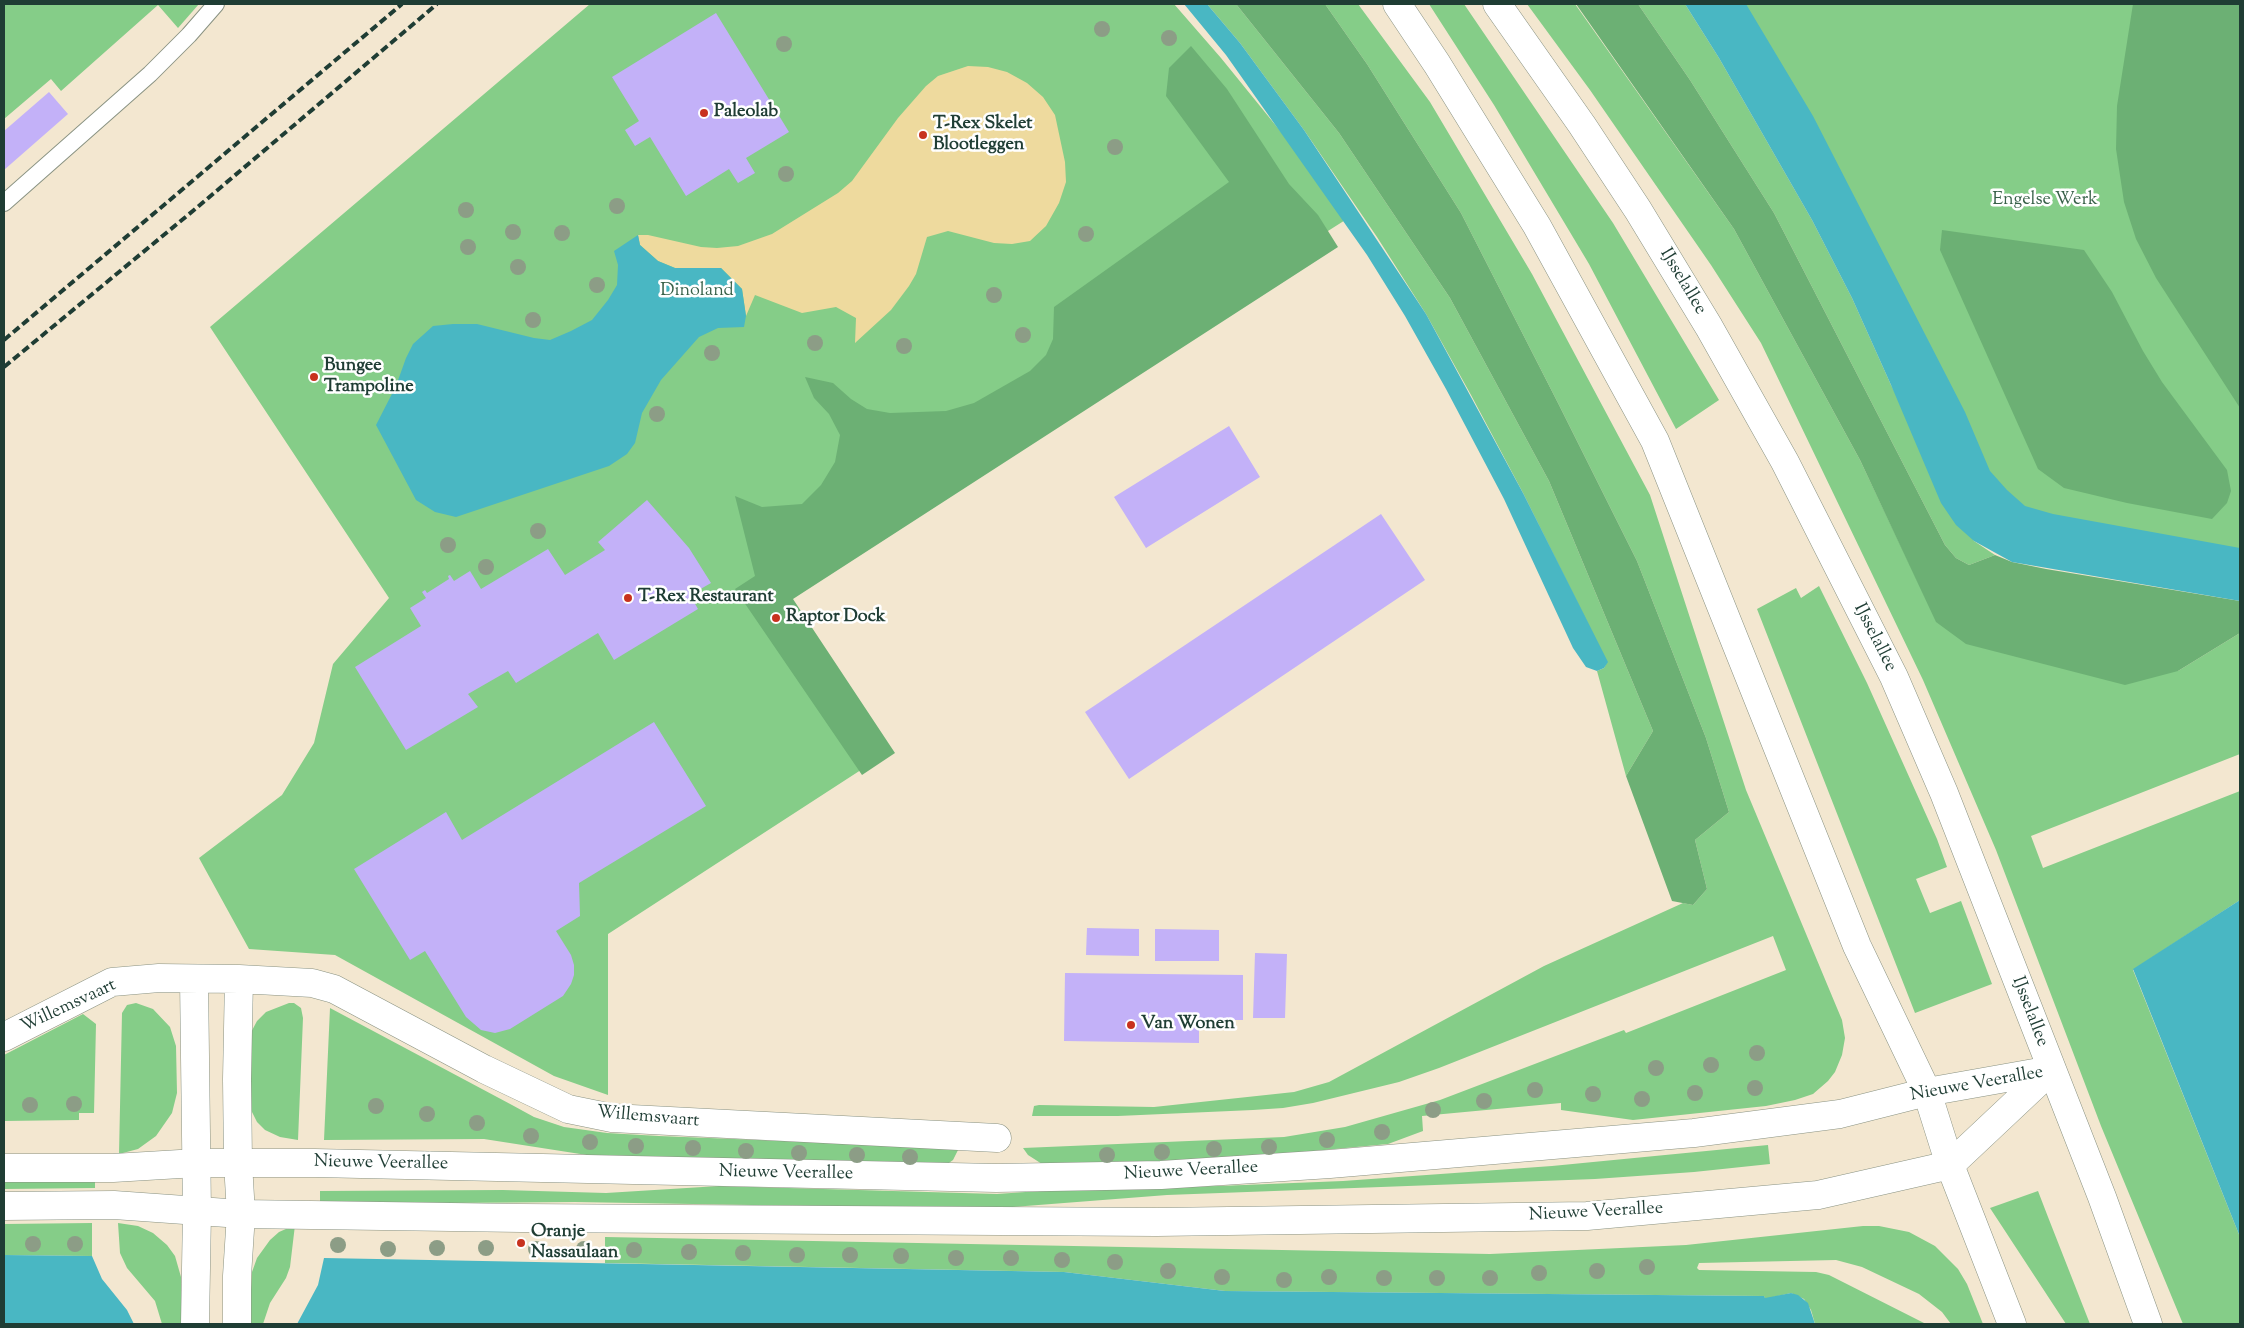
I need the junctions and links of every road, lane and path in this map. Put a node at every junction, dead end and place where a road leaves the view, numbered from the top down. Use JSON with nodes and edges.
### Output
{"nodes":[{"id":1,"x":216,"y":4,"type":"edge"},
{"id":2,"x":1397,"y":4,"type":"edge"},
{"id":3,"x":1497,"y":4,"type":"edge"},
{"id":4,"x":4,"y":203,"type":"edge"},
{"id":5,"x":194,"y":979,"type":"junction"},
{"id":6,"x":239,"y":979,"type":"junction"},
{"id":7,"x":4,"y":1037,"type":"edge"},
{"id":8,"x":2051,"y":1070,"type":"junction"},
{"id":9,"x":1926,"y":1092,"type":"junction"},
{"id":10,"x":997,"y":1138,"type":"dead end"},
{"id":11,"x":197,"y":1163,"type":"junction"},
{"id":12,"x":238,"y":1163,"type":"junction"},
{"id":13,"x":1950,"y":1165,"type":"junction"},
{"id":14,"x":4,"y":1168,"type":"edge"},
{"id":15,"x":4,"y":1206,"type":"edge"},
{"id":16,"x":197,"y":1212,"type":"junction"},
{"id":17,"x":241,"y":1214,"type":"junction"},
{"id":18,"x":195,"y":1324,"type":"edge"},
{"id":19,"x":237,"y":1324,"type":"edge"},
{"id":20,"x":2012,"y":1324,"type":"edge"},
{"id":21,"x":2148,"y":1324,"type":"edge"}],
"edges":[{"from":1,"to":4,"type":"lane"},
{"from":2,"to":9,"type":"main road"},
{"from":3,"to":8,"type":"main road","name":"IJsselallee"},
{"from":5,"to":6,"type":"main road","name":"Willemsvaart"},
{"from":5,"to":7,"type":"main road","name":"Willemsvaart"},
{"from":5,"to":11,"type":"main road"},
{"from":6,"to":10,"type":"main road","name":"Willemsvaart"},
{"from":6,"to":12,"type":"main road"},
{"from":8,"to":9,"type":"main road","name":"Nieuwe Veerallee"},
{"from":8,"to":13,"type":"main road","name":"Nieuwe Veerallee"},
{"from":8,"to":21,"type":"main road","name":"IJsselallee"},
{"from":9,"to":12,"type":"main road","name":"Nieuwe Veerallee"},
{"from":9,"to":13,"type":"main road"},
{"from":11,"to":12,"type":"main road","name":"Nieuwe Veerallee"},
{"from":11,"to":14,"type":"main road","name":"Nieuwe Veerallee"},
{"from":11,"to":16,"type":"main road"},
{"from":12,"to":17,"type":"main road"},
{"from":13,"to":17,"type":"main road","name":"Nieuwe Veerallee"},
{"from":13,"to":20,"type":"main road"},
{"from":15,"to":16,"type":"main road","name":"Nieuwe Veerallee"},
{"from":16,"to":17,"type":"main road","name":"Nieuwe Veerallee"},
{"from":16,"to":18,"type":"main road"},
{"from":17,"to":19,"type":"main road"}]}
